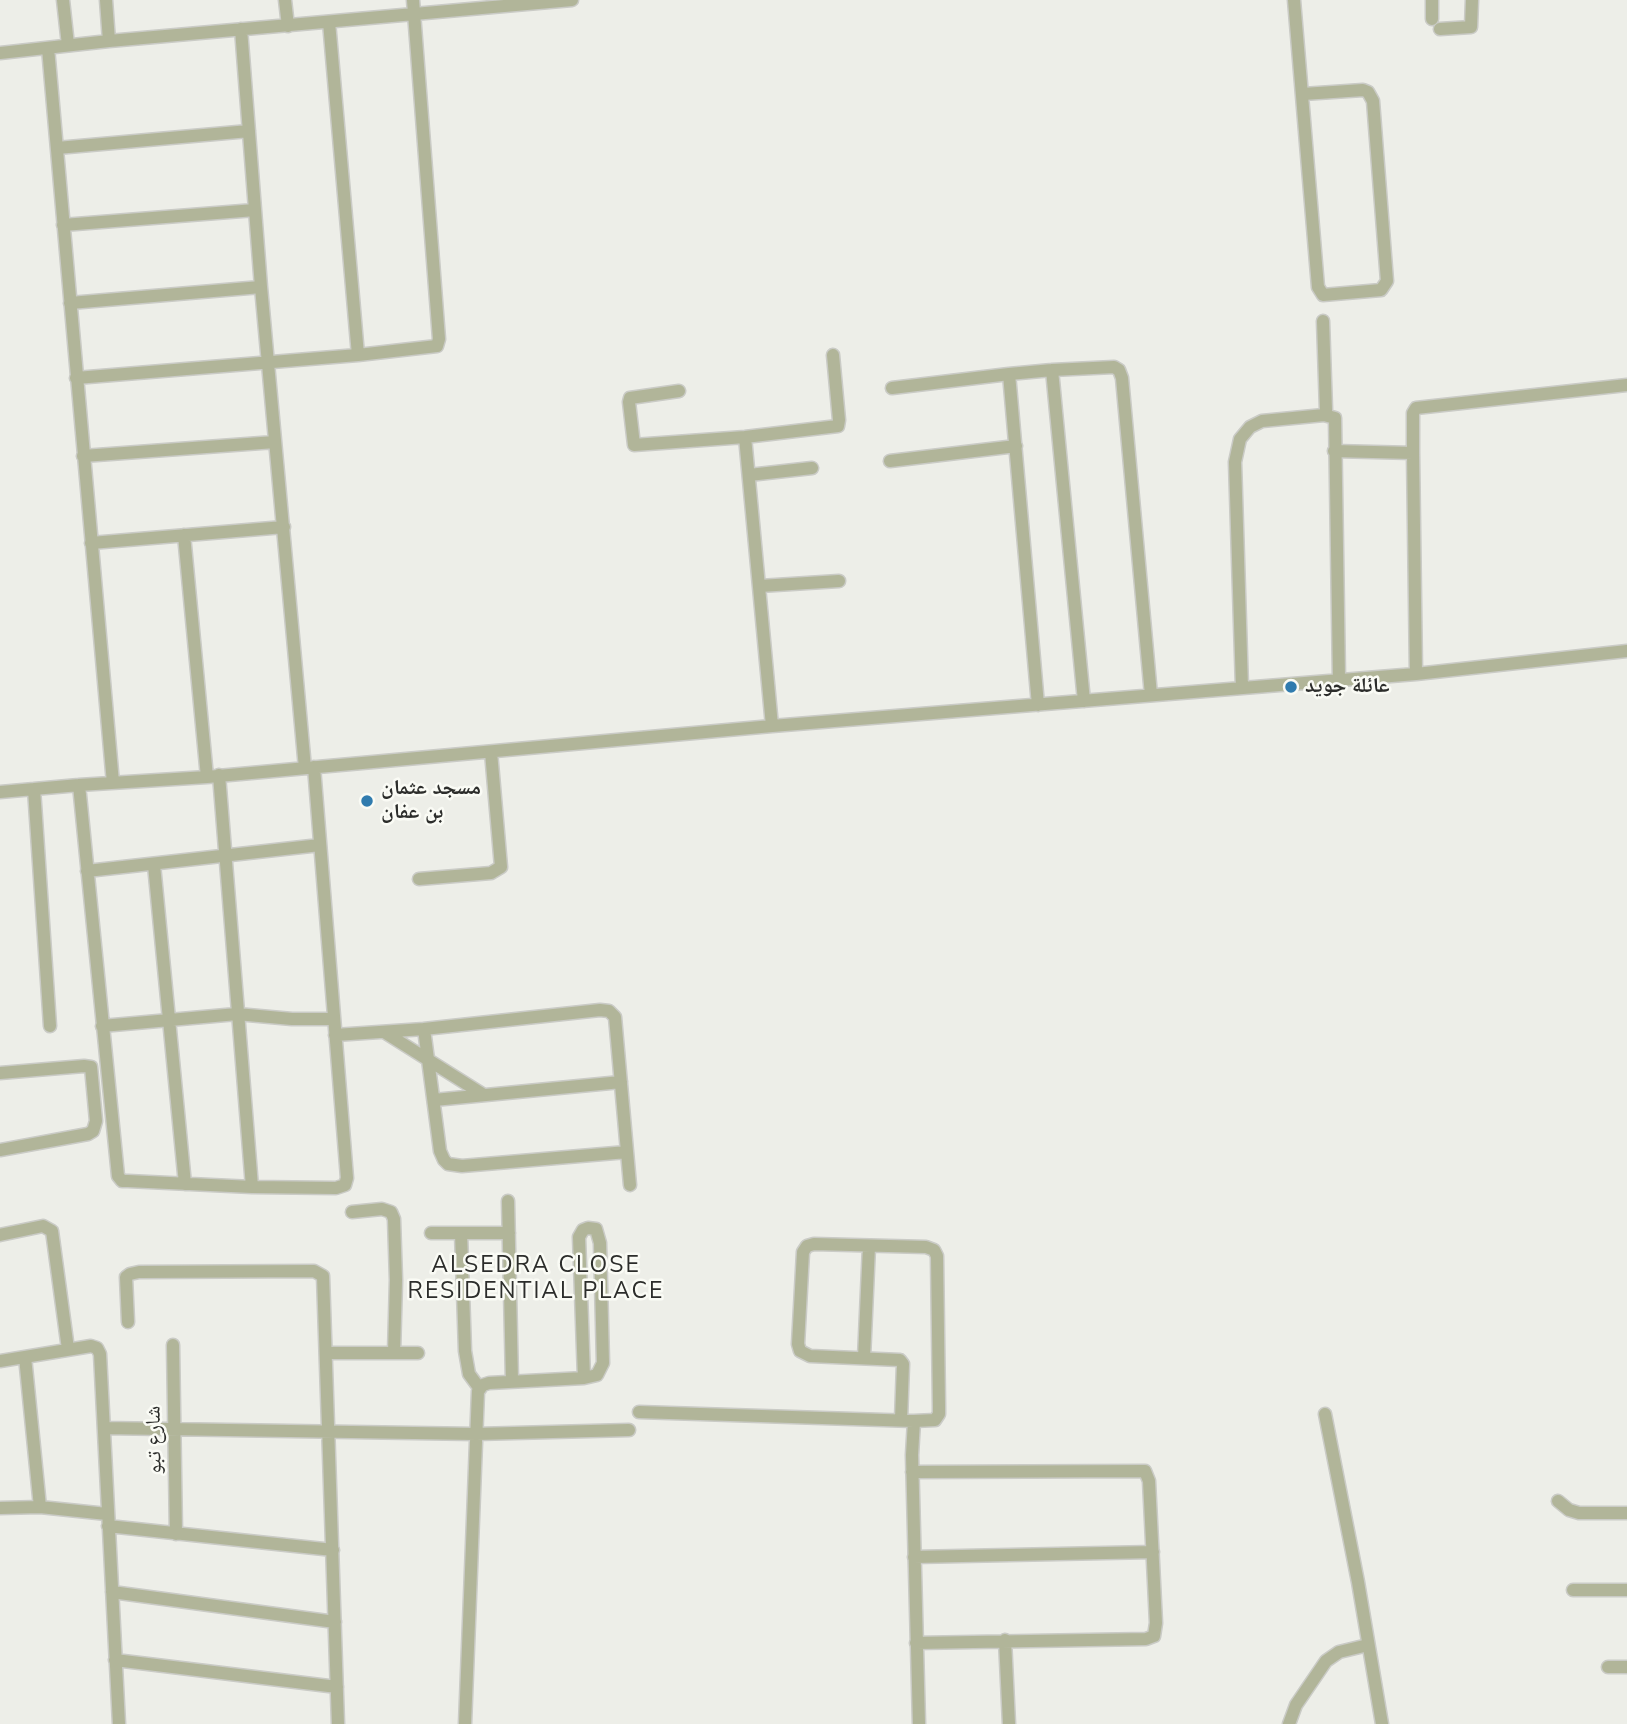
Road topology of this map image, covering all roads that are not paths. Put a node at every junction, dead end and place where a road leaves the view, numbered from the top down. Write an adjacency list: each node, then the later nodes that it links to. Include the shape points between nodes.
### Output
1 (63, 0): 14 (street)
2 (106, 0): 13 (street)
3 (285, 0): 11 (street)
4 (413, 0): 9 (street)
5 (572, 0): 9 (street)
6 (1294, 0): 17 (street)
7 (1432, 0): 8 (street, via 1436,24 1471,27)
8 (1472, 0)
9 (414, 14): 10 (street); 25 (street, via 439,343 433,348)
10 (328, 22): 11 (street); 25 (street)
11 (288, 26): 12 (street)
12 (241, 29): 13 (street); 18 (street)
13 (109, 41): 14 (street)
14 (68, 45): 15 (street)
15 (48, 48): 16 (street); 19 (street)
16 (0, 53)
17 (1303, 94): 17 (street, via 1320,292 1381,290 1387,281 1373,101 1363,90)
18 (249, 131): 19 (street); 20 (street)
19 (57, 148): 21 (street)
20 (255, 210): 21 (street); 22 (street)
21 (63, 225): 23 (street)
22 (261, 287): 23 (street); 27 (street)
23 (70, 303): 30 (street)
24 (1323, 321): 34 (street)
25 (358, 355): 27 (street)
26 (833, 355): 35 (street, via 838,426)
27 (267, 361): 30 (street); 36 (street)
28 (1052, 370): 29 (street); 53 (street, via 1114,367 1122,378); 54 (street)
29 (1009, 374): 32 (street); 37 (street)
30 (76, 378): 40 (street)
31 (1627, 384): 39 (street, via 1420,406 1413,412)
32 (891, 388)
33 (679, 391): 35 (street, via 630,398 634,445)
34 (1324, 415): 38 (street, via 1335,418); 52 (street, via 1262,421 1240,439 1235,462)
35 (746, 437): 43 (street)
36 (275, 442): 40 (street); 44 (street)
37 (1016, 446): 41 (street); 55 (street)
38 (1334, 451): 39 (street); 51 (street)
39 (1413, 453): 50 (street)
40 (83, 456): 46 (street)
41 (890, 461)
42 (812, 468): 43 (street)
43 (749, 475): 48 (street)
44 (284, 527): 45 (street); 58 (street)
45 (184, 535): 46 (street); 59 (street)
46 (91, 542): 60 (street)
47 (839, 581): 48 (street)
48 (760, 586): 56 (street)
49 (1627, 651): 50 (street)
50 (1416, 674): 51 (street)
51 (1339, 680): 52 (street)
52 (1242, 688): 53 (street)
53 (1151, 695): 54 (street)
54 (1084, 701): 55 (street)
55 (1038, 705): 56 (street)
56 (772, 726): 57 (street)
57 (491, 752): 58 (street); 68 (street, via 502,867 491,873)
58 (310, 767): 59 (street); 64 (street)
59 (213, 776): 60 (street); 65 (street)
60 (113, 783): 61 (street)
61 (79, 785): 62 (street); 67 (street)
62 (34, 789): 63 (street); 72 (street)
63 (0, 792)
64 (320, 845): 65 (street); 70 (street)
65 (224, 857): 66 (street); 69 (street)
66 (154, 865): 67 (street); 71 (street)
67 (87, 871): 73 (street)
68 (419, 879)
69 (237, 1014): 70 (street); 71 (street); 86 (street)
70 (334, 1019): 76 (street)
71 (168, 1020): 73 (street); 84 (street)
72 (50, 1026)
73 (102, 1026): 84 (street, via 117,1176 122,1181)
74 (425, 1029): 75 (street); 77 (street); 79 (street, via 609,1011 615,1017)
75 (384, 1032): 76 (street); 77 (street)
76 (335, 1035): 86 (street, via 345,1185)
77 (429, 1061): 80 (street); 81 (street)
78 (0, 1073): 82 (street, via 90,1067 96,1121 88,1134)
79 (621, 1082): 80 (street); 83 (street)
80 (484, 1095): 81 (street)
81 (434, 1100): 83 (street, via 441,1156 454,1166)
82 (0, 1150)
83 (627, 1152): 85 (street)
84 (185, 1184): 86 (street)
85 (630, 1185)
86 (252, 1187)
87 (508, 1201): 91 (street)
88 (352, 1212): 98 (street, via 382,1209 394,1219)
89 (431, 1233): 90 (street)
90 (461, 1233): 91 (street); 105 (street, via 465,1351 469,1374)
91 (509, 1233): 104 (street)
92 (0, 1235): 96 (street, via 43,1226 52,1231)
93 (869, 1246): 101 (street); 101 (street, via 807,1246 798,1344 802,1353 810,1356); 108 (street, via 926,1247 936,1253 939,1414 933,1420)
94 (128, 1322): 97 (street, via 126,1277 130,1274 314,1271 324,1281)
95 (173, 1345): 110 (street, شارع تبو)
96 (68, 1349): 100 (street); 109 (street, via 91,1346 100,1354)
97 (326, 1353): 98 (street); 112 (street)
98 (394, 1353): 99 (street)
99 (418, 1353)
100 (25, 1357): 102 (street); 117 (street)
101 (863, 1358): 108 (street, via 902,1363)
102 (0, 1361)
103 (584, 1378): 103 (street, via 597,1375 603,1363 600,1243 596,1229 588,1228 579,1237); 104 (street)
104 (512, 1381): 105 (street, via 489,1383)
105 (480, 1389): 113 (street)
106 (639, 1412): 108 (street)
107 (1325, 1414): 130 (street)
108 (907, 1420): 114 (street)
109 (104, 1428): 110 (street); 119 (street)
110 (174, 1430): 112 (street); 120 (street, شارع تبو)
111 (629, 1430): 113 (street)
112 (327, 1432): 113 (street); 121 (street)
113 (476, 1434): 137 (street)
114 (912, 1472): 122 (street, via 1145,1471); 123 (street)
115 (1558, 1501): 118 (street, via 1578,1513)
116 (0, 1507): 117 (street)
117 (40, 1507): 119 (street)
118 (1627, 1513)
119 (107, 1520): 120 (street); 126 (street)
120 (176, 1534): 121 (street)
121 (332, 1550): 127 (street)
122 (1153, 1552): 123 (street); 128 (street, via 1156,1629 1152,1637)
123 (914, 1557): 129 (street)
124 (1573, 1590): 125 (street)
125 (1627, 1590)
126 (111, 1592): 127 (street); 131 (street)
127 (335, 1622): 134 (street)
128 (1005, 1640): 129 (street); 139 (street)
129 (916, 1643): 138 (street)
130 (1368, 1645): 140 (street, via 1347,1649 1326,1661 1296,1705); 141 (street)
131 (116, 1660): 134 (street); 135 (street)
132 (1608, 1667): 133 (street)
133 (1627, 1667)
134 (337, 1687): 136 (street)
135 (120, 1724)
136 (338, 1724)
137 (465, 1724)
138 (919, 1724)
139 (1009, 1724)
140 (1289, 1724)
141 (1382, 1724)

